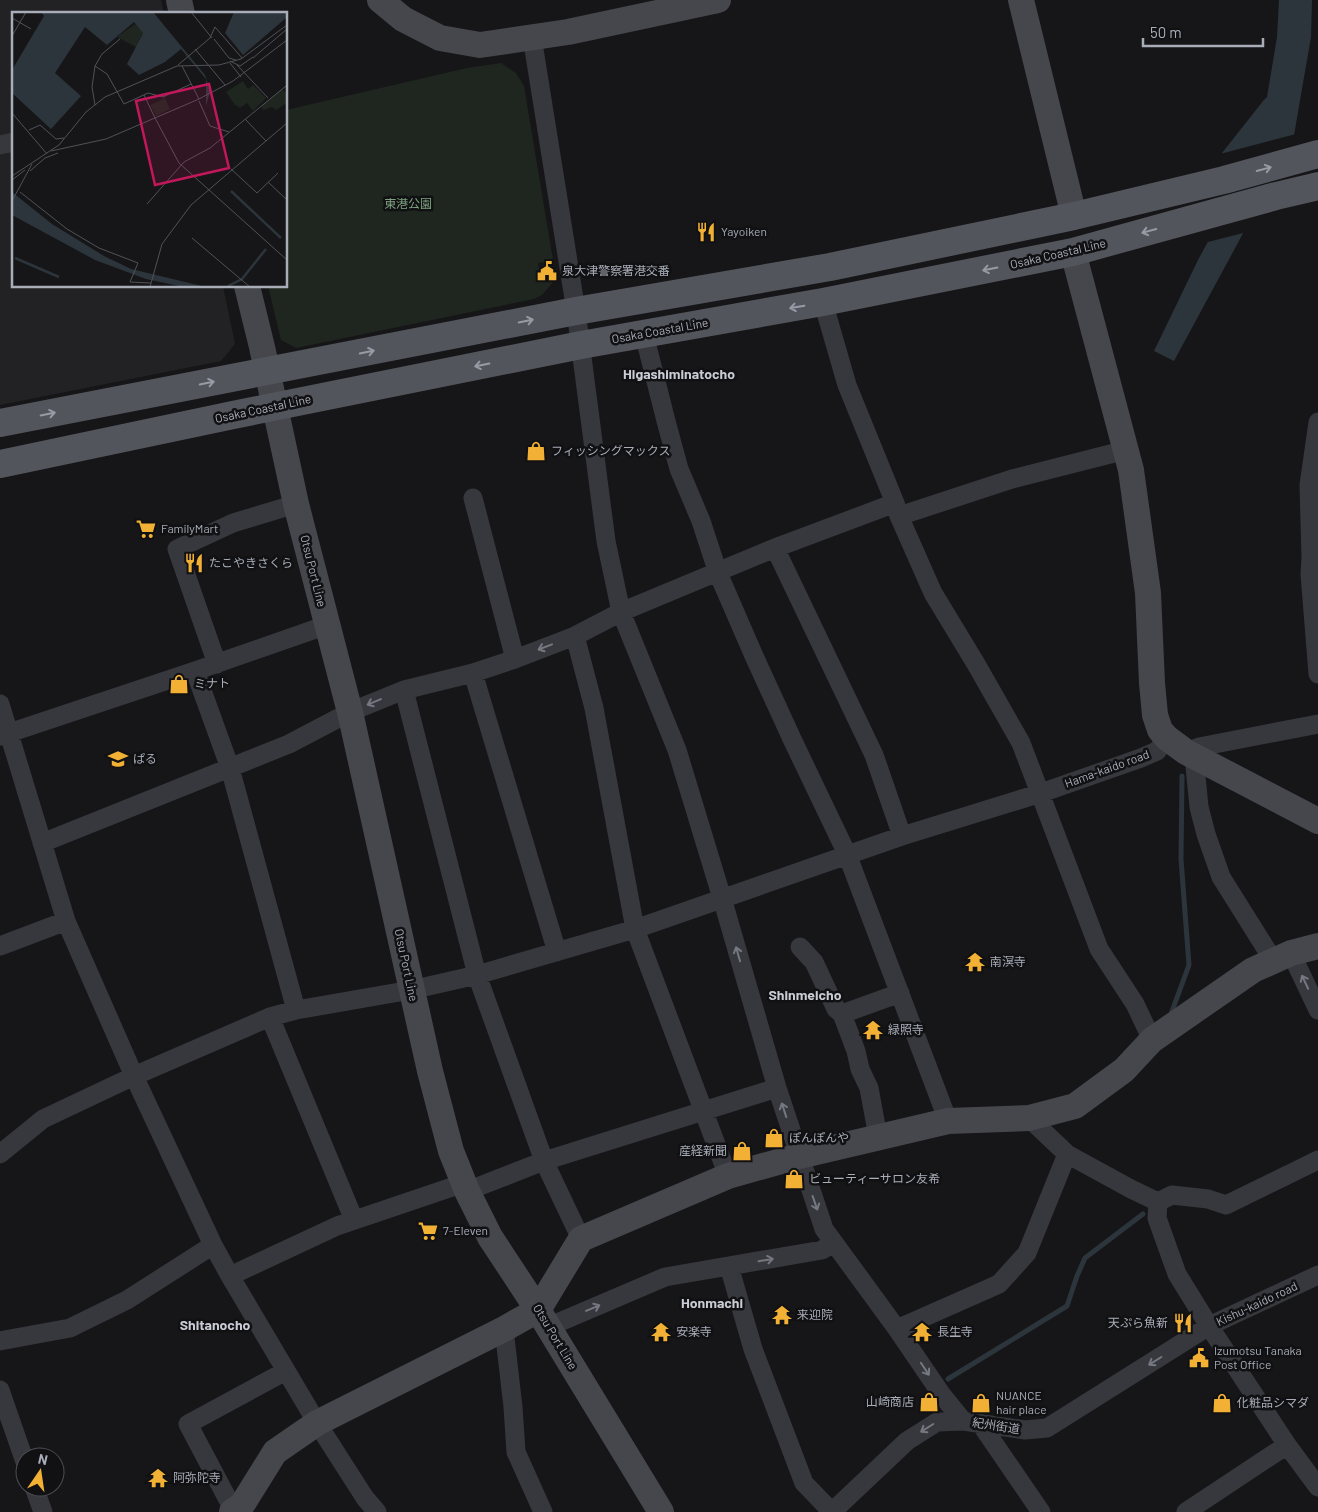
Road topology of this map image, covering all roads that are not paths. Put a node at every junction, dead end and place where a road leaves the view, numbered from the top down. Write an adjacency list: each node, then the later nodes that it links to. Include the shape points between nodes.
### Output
1 (380, 0): 4 (street, via 403,19 440,38 480,45)
2 (718, 0): 4 (street)
3 (1021, 0): 7 (street)
4 (532, 38): 11 (street)
5 (1312, 156): 7 (main road, one-way to 5)
6 (1318, 186): 8 (main road, Osaka Coastal Line, one-way to 8)
7 (1074, 216): 11 (main road, via 830,267)
8 (1073, 252): 10 (main road, Osaka Coastal Line, one-way to 10); 18 (street)
9 (247, 288): 14 (street, Otsu Port Line)
10 (823, 302): 12 (main road, Osaka Coastal Line, one-way to 12); 22 (street, via 847,386)
11 (576, 311): 13 (street); 14 (main road, one-way to 11)
12 (644, 334): 13 (main road, Osaka Coastal Line); 24 (street, via 680,469)
13 (581, 345): 15 (main road, Osaka Coastal Line, one-way to 15); 26 (street, via 606,541)
14 (267, 372): 15 (street, Otsu Port Line); 17 (main road, one-way to 14)
15 (274, 406): 19 (main road, Osaka Coastal Line); 21 (street, Otsu Port Line)
16 (1318, 422): 25 (street, via 1309,485)
17 (0, 423)
18 (1126, 450): 22 (street); 39 (street, via 1148,593 1155,715 1160,730)
19 (0, 464)
20 (473, 498): 29 (street)
21 (296, 504): 27 (street, Otsu Port Line); 30 (street, via 233,523 177,549)
22 (897, 509): 23 (street); 41 (street, via 933,593 1021,743)
23 (775, 548): 24 (street); 43 (street, via 874,755)
24 (718, 573): 26 (street); 45 (street)
25 (1314, 574): 33 (street)
26 (621, 612): 28 (street); 46 (street, via 678,750)
27 (327, 625): 30 (street); 36 (street, Otsu Port Line)
28 (575, 636): 29 (street, one-way to 29); 48 (street, via 594,708)
29 (515, 659): 32 (street)
30 (217, 664): 31 (street)
31 (195, 671): 38 (street); 40 (street)
32 (473, 673): 34 (street); 52 (street)
33 (1318, 674)
34 (404, 690): 36 (street, one-way to 36); 54 (street)
35 (0, 704): 38 (street)
36 (350, 712): 40 (street, via 289,744); 55 (street, Otsu Port Line)
37 (1318, 724): 39 (street, Hama-kaido road)
38 (4, 735): 44 (street)
39 (1182, 749): 41 (street, Hama-kaido road, via 1157,750); 42 (street); 53 (street, via 1221,877)
40 (230, 768): 44 (street); 57 (street)
41 (1041, 793): 43 (street, Hama-kaido road); 61 (street, via 1099,949 1135,1004)
42 (1318, 821)
43 (902, 836): 45 (street, Hama-kaido road)
44 (42, 843): 47 (street)
45 (847, 854): 46 (street, Hama-kaido road); 56 (street)
46 (722, 898): 48 (street, Hama-kaido road); 63 (street, one-way to 46)
47 (66, 921): 49 (street); 62 (street)
48 (635, 929): 52 (street, Hama-kaido road); 64 (street)
49 (0, 946)
50 (800, 946): 59 (street, via 814,962 836,1009)
51 (1318, 946): 53 (street)
52 (557, 952): 54 (street, Hama-kaido road)
53 (1282, 957): 58 (street, one-way to 53); 61 (street, via 1253,970)
54 (477, 975): 55 (street, Hama-kaido road); 72 (street)
55 (411, 990): 57 (street, Hama-kaido road); 74 (street, Otsu Port Line, via 449,1142)
56 (900, 993): 59 (street); 66 (street)
57 (296, 1010): 60 (street, Hama-kaido road)
58 (1318, 1010)
59 (842, 1014): 67 (street, via 869,1088)
60 (270, 1016): 62 (street, Hama-kaido road); 76 (street)
61 (1152, 1040): 65 (street, via 1124,1070 1075,1106)
62 (134, 1076): 68 (street, Hama-kaido road, via 42,1119); 79 (street)
63 (777, 1088): 64 (street); 70 (street, one-way to 63)
64 (702, 1112): 72 (street); 73 (street)
65 (1029, 1118): 66 (street); 69 (street)
66 (948, 1121): 67 (street)
67 (878, 1138): 70 (street)
68 (0, 1154)
69 (1068, 1154): 75 (street); 85 (street, via 1027,1253 999,1284)
70 (799, 1156): 73 (street); 78 (street, one-way to 78, via 824,1229)
71 (1318, 1160): 75 (street, via 1226,1205 1208,1199 1172,1195)
72 (544, 1161): 74 (street); 77 (street)
73 (728, 1176): 77 (street)
74 (465, 1187): 76 (street); 83 (street, Otsu Port Line, via 490,1237)
75 (1158, 1202): 86 (street, via 1157,1218 1177,1274)
76 (354, 1220): 82 (street)
77 (582, 1239): 83 (street)
78 (833, 1243): 80 (street, one-way to 78, via 822,1250); 85 (street)
79 (213, 1244): 82 (street); 87 (street, via 127,1300 70,1328)
80 (729, 1266): 83 (street, one-way to 80, via 665,1277); 101 (street, via 753,1349 804,1483)
81 (1318, 1275): 86 (street, Kishu-kaido road)
82 (230, 1276): 88 (street)
83 (543, 1318): 84 (street); 100 (street, Otsu Port Line)
84 (504, 1329): 91 (street); 99 (street, via 516,1452)
85 (897, 1329): 90 (street, one-way to 90, via 942,1395)
86 (1203, 1331): 90 (street, 紀州街道, one-way to 90, via 1047,1428 1025,1430); 92 (street)
87 (0, 1341)
88 (286, 1371): 91 (street); 96 (street, via 188,1424)
89 (0, 1390): 93 (street)
90 (972, 1422): 101 (street, 紀州街道, one-way to 101, via 937,1422 907,1441); 102 (street)
91 (318, 1423): 96 (street, via 275,1452); 98 (street)
92 (1287, 1445): 94 (street); 103 (street)
93 (20, 1447)
94 (1318, 1487)
95 (38, 1497): 97 (street)
96 (238, 1510)
97 (43, 1512)
98 (377, 1512)
99 (543, 1512)
100 (661, 1512)
101 (832, 1512)
102 (1041, 1512)
103 (1186, 1512)

